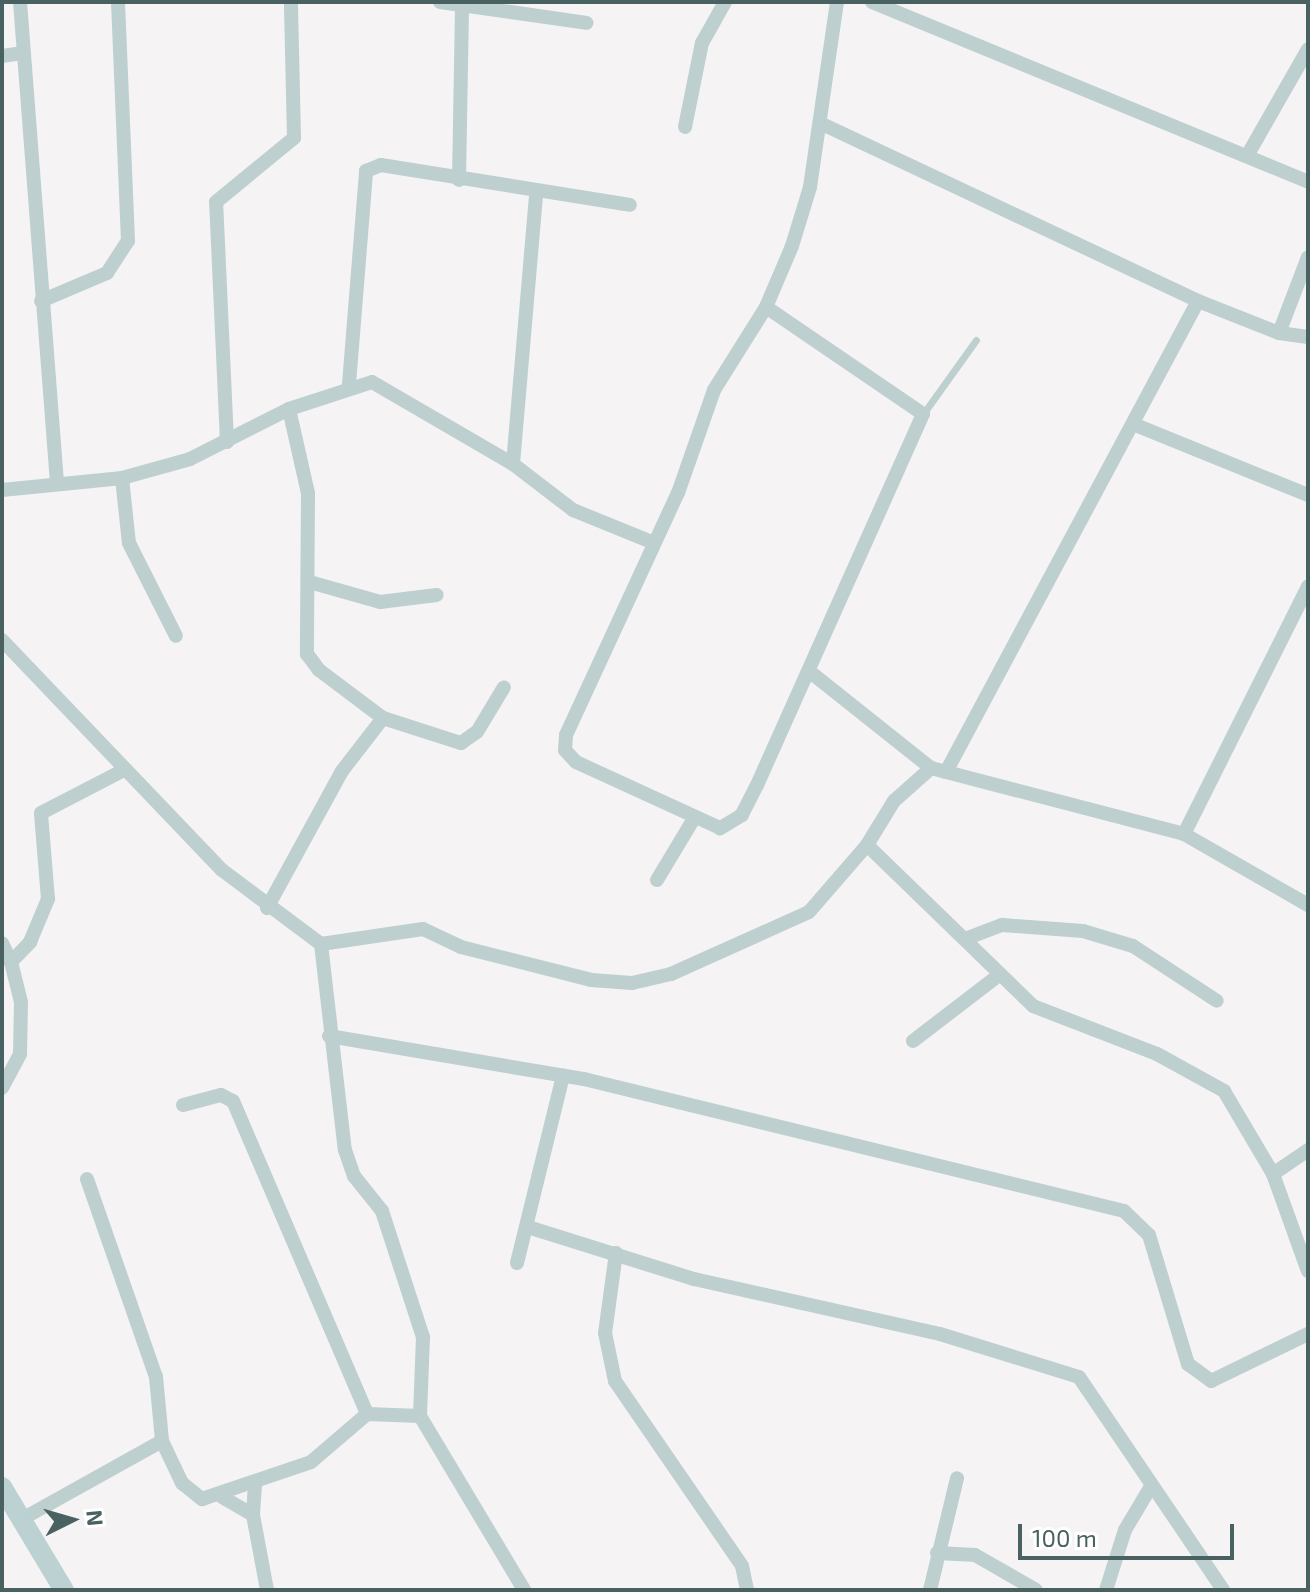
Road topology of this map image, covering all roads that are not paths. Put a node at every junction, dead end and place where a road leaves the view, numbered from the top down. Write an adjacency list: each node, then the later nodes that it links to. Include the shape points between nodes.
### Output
1 (20, 2): 12 (street)
2 (118, 2): 22 (street, via 128,241 107,273)
3 (291, 2): 32 (street, via 294,138 216,202)
4 (440, 2): 9 (street)
5 (725, 2): 15 (street, via 702,43)
6 (837, 2): 14 (street)
7 (872, 2): 16 (street)
8 (542, 7): 9 (street); 10 (street)
9 (462, 8): 17 (street)
10 (587, 23)
11 (1308, 49): 16 (street)
12 (24, 53): 13 (street); 22 (street)
13 (2, 56)
14 (820, 123): 23 (street); 24 (street, via 810,187)
15 (685, 127)
16 (1247, 156): 18 (street)
17 (459, 180): 19 (street); 28 (street, via 381,165 366,171)
18 (1308, 182)
19 (536, 194): 20 (street); 33 (street)
20 (630, 205)
21 (1308, 257): 25 (street)
22 (41, 301): 35 (street)
23 (1198, 301): 25 (street); 31 (street)
24 (766, 307): 30 (street); 38 (street, via 714,390)
25 (1279, 333): 26 (street)
26 (1308, 337)
27 (976, 340): 30 (lane)
28 (349, 384): 29 (street); 33 (street, via 372,382)
29 (289, 409): 32 (street); 39 (street, via 308,493)
30 (923, 414): 44 (street)
31 (1133, 424): 37 (street); 47 (street)
32 (227, 442): 34 (street)
33 (513, 464): 38 (street, via 573,510)
34 (122, 478): 35 (street); 42 (street, via 129,543)
35 (57, 483): 36 (street)
36 (2, 490)
37 (1308, 495)
38 (652, 542): 49 (street, via 565,750)
39 (313, 583): 41 (street, via 380,602); 46 (street, via 307,654)
40 (1308, 586): 50 (street)
41 (437, 595)
42 (176, 636)
43 (2, 640): 48 (street)
44 (809, 671): 47 (street); 49 (street, via 742,815 720,828)
45 (504, 687): 46 (street, via 477,732 461,743)
46 (383, 718): 54 (street, via 342,771)
47 (938, 770): 50 (street); 51 (street, via 894,801)
48 (122, 771): 54 (street); 58 (street, via 41,813 48,899 30,942)
49 (693, 820): 52 (street)
50 (1184, 834): 53 (street)
51 (867, 845): 55 (street); 57 (street, via 809,912 671,974 632,983 461,947 423,929)
52 (657, 880)
53 (1308, 905)
54 (267, 908): 57 (street)
55 (965, 939): 59 (street); 60 (street, via 1002,925 1083,931 1133,946)
56 (2, 943): 58 (street)
57 (321, 944): 61 (street)
58 (11, 962): 64 (street, via 21,1002 20,1054)
59 (999, 975): 62 (street); 67 (street, via 1033,1006 1143,1048 1224,1091)
60 (1217, 1001)
61 (329, 1036): 63 (street); 75 (street, via 345,1150 354,1176 382,1211 423,1337)
62 (913, 1041)
63 (563, 1076): 69 (street); 73 (street, via 1124,1211 1149,1235 1188,1364 1211,1381)
64 (2, 1088)
65 (183, 1105): 74 (street, via 221,1095 233,1101)
66 (1308, 1150): 67 (street)
67 (1273, 1174): 72 (street)
68 (87, 1179): 76 (street, via 156,1377)
69 (531, 1228): 70 (street); 71 (street)
70 (616, 1253): 79 (street, via 1079,1377); 88 (street, via 605,1333 615,1381 742,1566)
71 (517, 1263)
72 (1308, 1271)
73 (1308, 1334)
74 (367, 1414): 75 (street); 78 (street, via 311,1462)
75 (420, 1416): 87 (street)
76 (162, 1441): 81 (street, via 182,1483 202,1499); 83 (street)
77 (957, 1478): 84 (street)
78 (255, 1485): 81 (street); 82 (street)
79 (1150, 1488): 91 (street, via 1125,1530); 92 (street)
80 (5, 1497): 83 (street)
81 (222, 1497): 82 (street)
82 (253, 1515): 86 (street)
83 (22, 1519): 85 (street)
84 (937, 1553): 89 (street); 90 (street, via 975,1555)
85 (64, 1590)
86 (267, 1590)
87 (524, 1590)
88 (747, 1590)
89 (930, 1590)
90 (1036, 1590)
91 (1106, 1590)
92 (1223, 1590)

